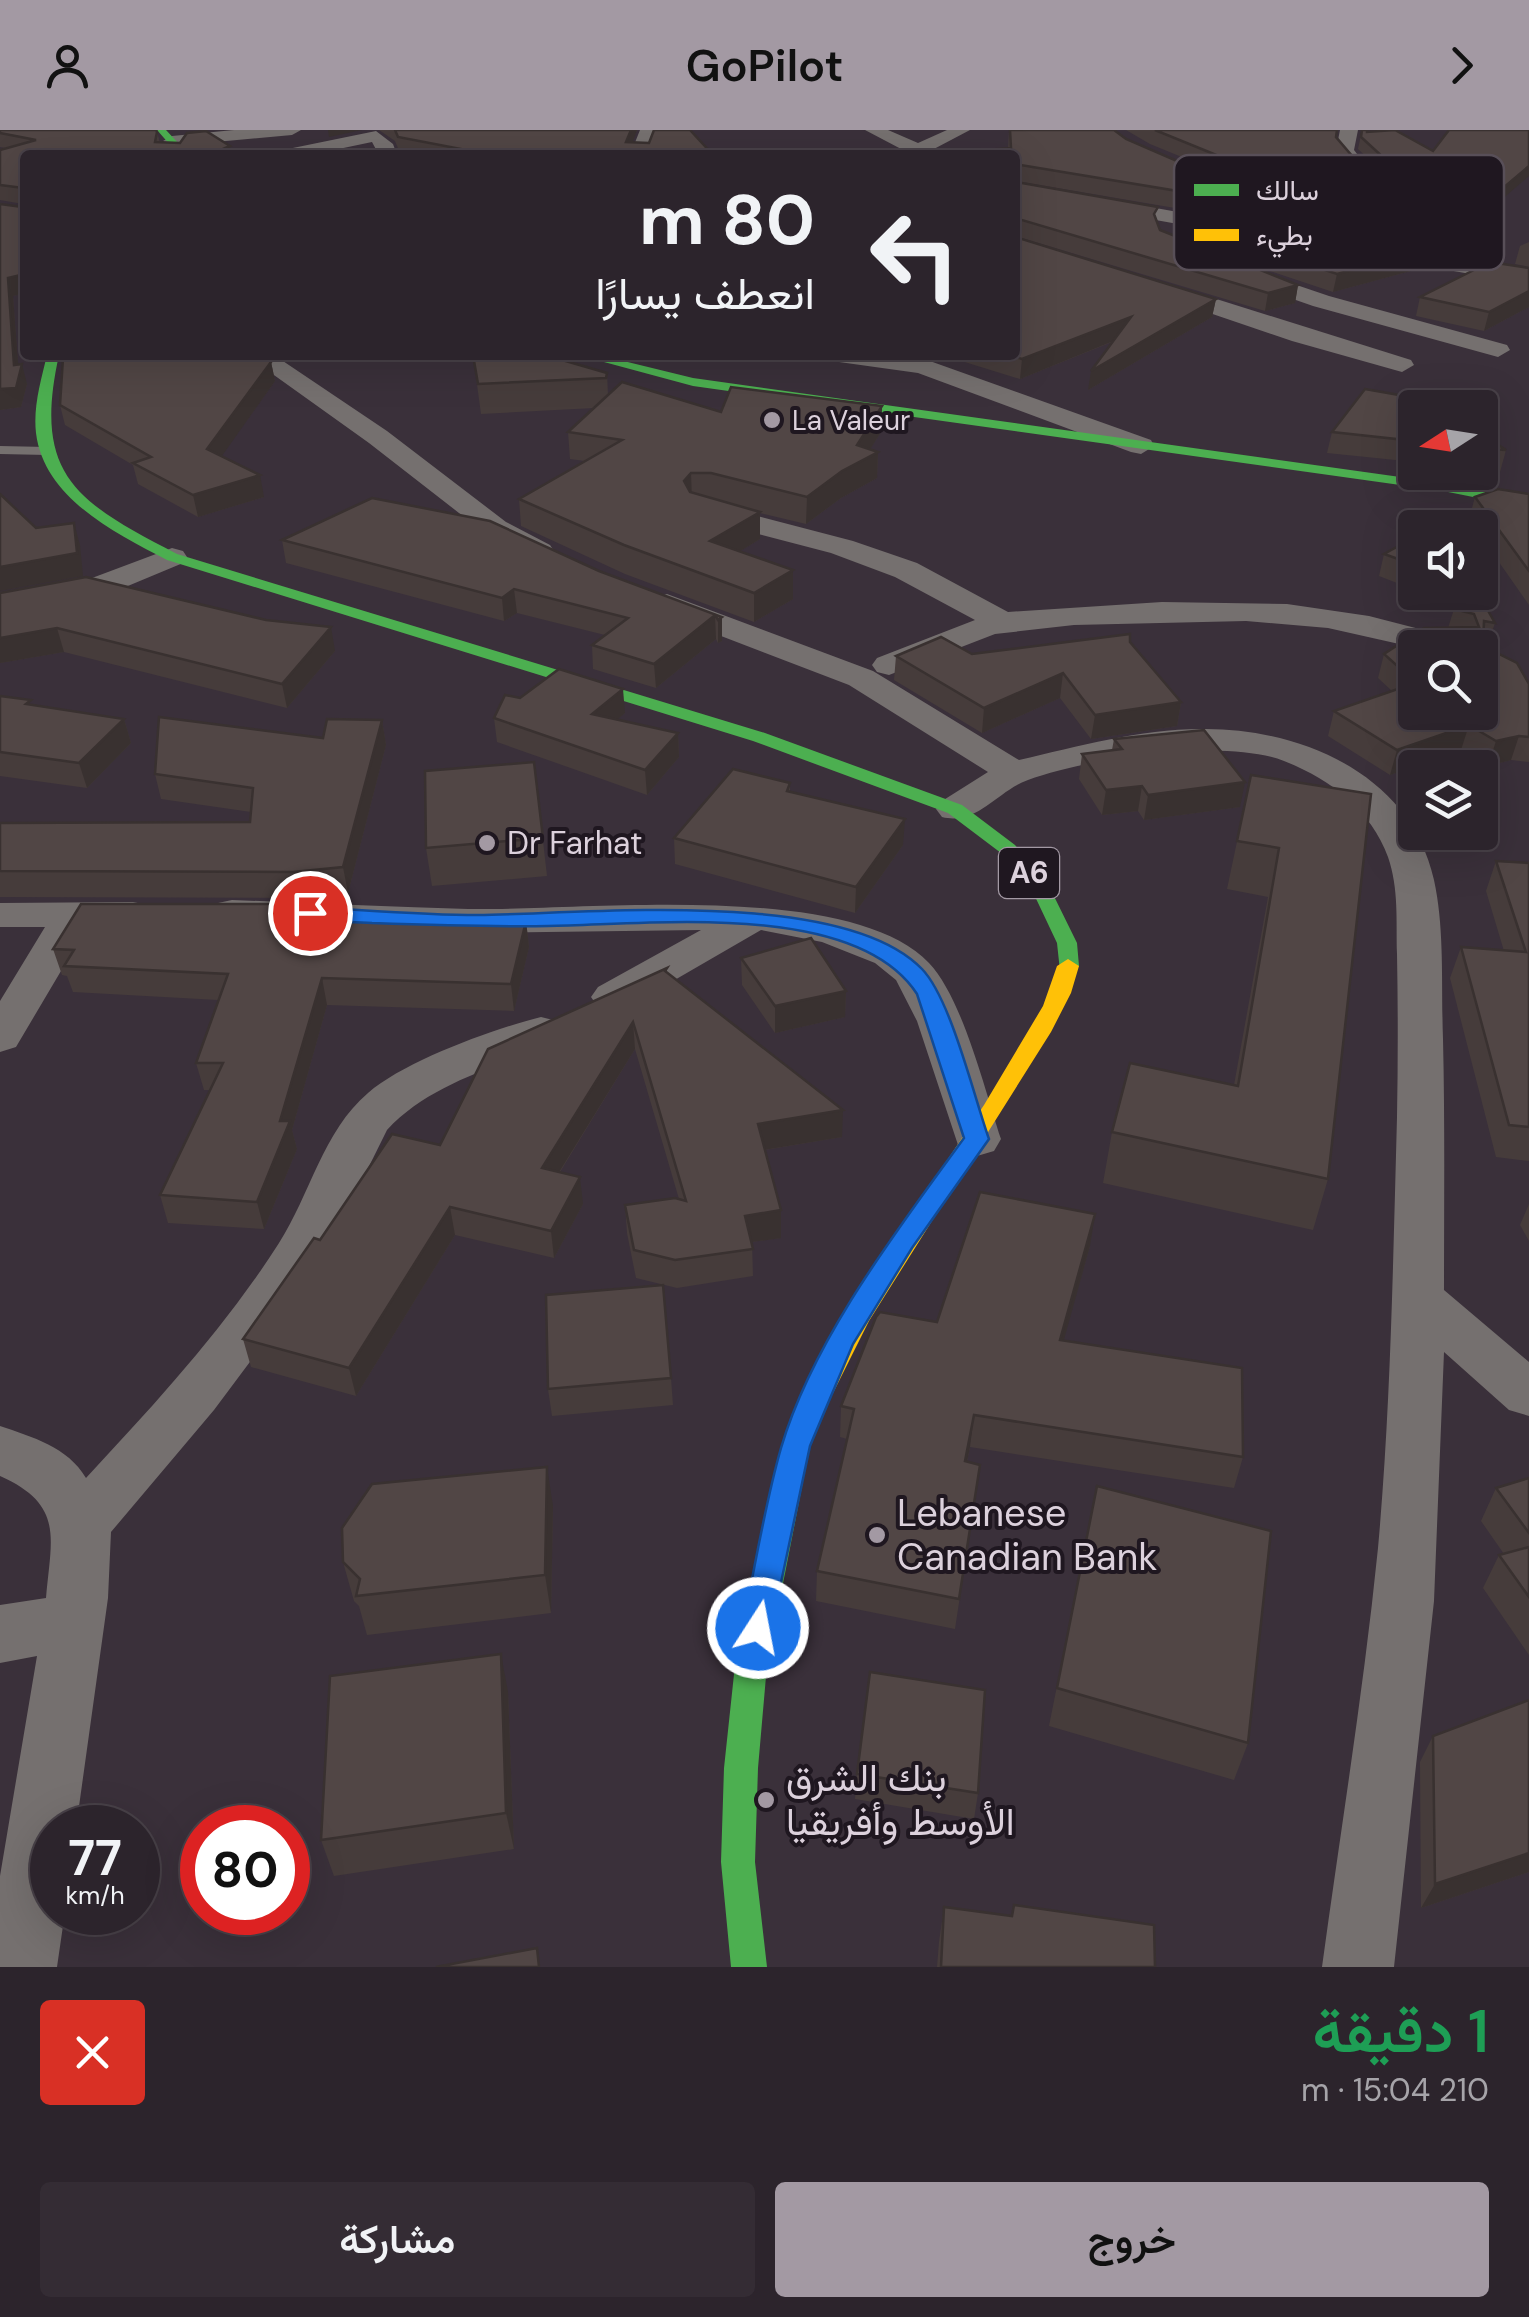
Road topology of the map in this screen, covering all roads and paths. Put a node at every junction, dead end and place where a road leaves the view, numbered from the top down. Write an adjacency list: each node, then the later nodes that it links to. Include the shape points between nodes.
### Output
1 (292, 130): 5 (street)
2 (874, 130): 8 (street)
3 (961, 130): 9 (street)
4 (1348, 130): 10 (street)
5 (168, 142)
6 (307, 150): 7 (street, via 376,136)
7 (388, 150)
8 (912, 150)
9 (924, 150)
10 (1349, 155)
11 (1020, 190): 12 (street)
12 (1174, 218)
13 (1174, 220): 14 (street)
14 (1166, 240)
15 (1236, 270): 19 (street)
16 (1487, 270): 17 (street)
17 (1529, 276)
18 (1137, 281): 24 (street)
19 (1498, 350)
20 (52, 360): 27 (highway, via 43,424)
21 (265, 360): 31 (street, via 496,528)
22 (601, 360): 25 (highway, via 712,385)
23 (902, 361): 25 (street)
24 (1402, 365)
25 (1141, 446): 28 (highway)
26 (0, 450): 27 (lane)
27 (48, 452): 30 (highway, A6, via 88,504)
28 (1529, 504)
29 (702, 510): 35 (street, via 906,570)
30 (172, 557): 32 (street); 40 (highway, A6, via 759,737)
31 (562, 561)
32 (100, 586): 34 (street); 37 (street)
33 (630, 590): 38 (street)
34 (0, 605)
35 (1004, 622): 36 (street, via 1290,611); 38 (street, via 937,642)
36 (1398, 631)
37 (0, 633)
38 (860, 678): 39 (street)
39 (1013, 772): 40 (street); 46 (street, via 1186,741 1258,742 1293,748 1328,765 1392,823 1411,867 1416,912 1422,1038)
40 (955, 809): 45 (highway, A6, via 1008,849 1040,886 1067,943 1068,970 1058,1000)
41 (0, 915): 42 (street)
42 (72, 915): 43 (street); 44 (street)
43 (754, 917): 45 (street, via 864,941 914,973 939,1021); 49 (street, via 614,997 386,1102 365,1126 308,1240 268,1300)
44 (0, 1037)
45 (976, 1139): 53 (highway, A6, via 841,1340 796,1446 751,1665 743,1750 738,1862)
46 (1418, 1298): 47 (street); 54 (street, via 1403,1599)
47 (1529, 1394)
48 (0, 1450): 49 (street, via 58,1482)
49 (82, 1523): 50 (street)
50 (73, 1622): 51 (street); 52 (street)
51 (0, 1634)
52 (21, 1967)
53 (749, 1967)
54 (1358, 1967)

